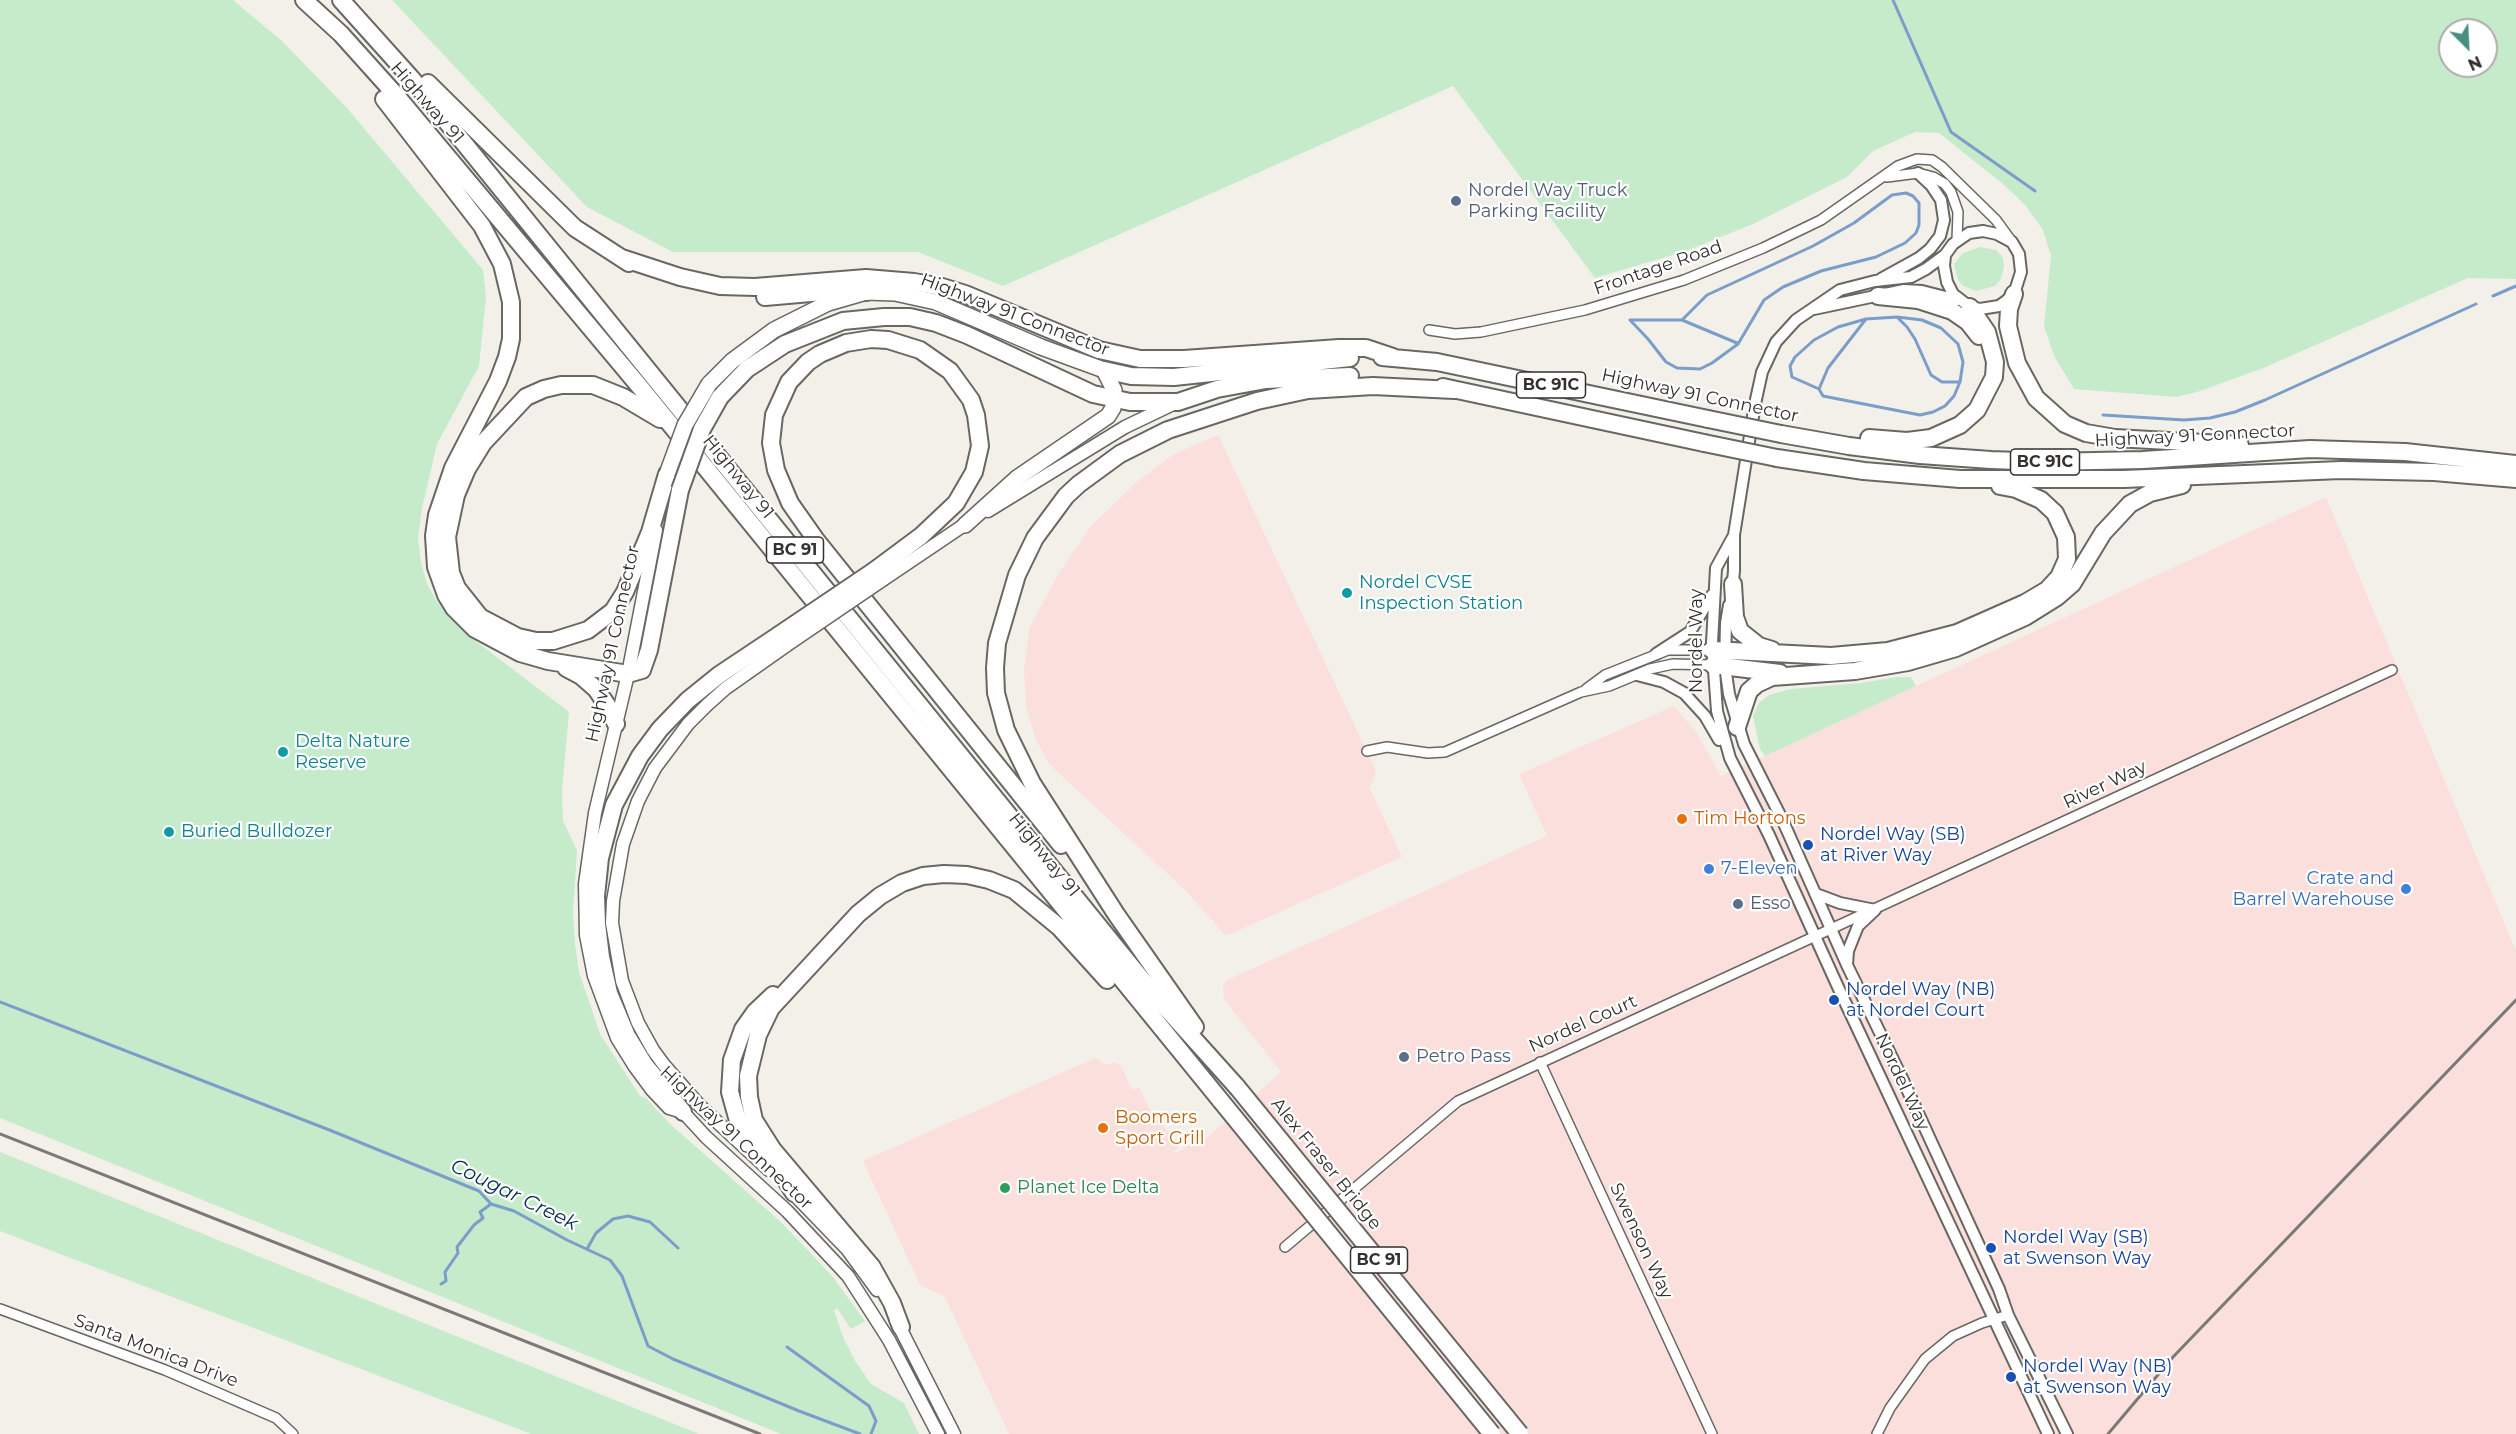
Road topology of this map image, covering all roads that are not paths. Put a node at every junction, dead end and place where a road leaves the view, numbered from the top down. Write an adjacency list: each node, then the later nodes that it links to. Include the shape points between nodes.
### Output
1 (300, 0): 42 (highway, via 427,153 482,226 502,264 512,320 507,357 444,492 437,515 434,552 446,595 464,619 502,645)
2 (304, 0): 23 (highway, Highway 91 / BC 91, via 394,93)
3 (341, 0): 4 (highway, Highway 91 / BC 91)
4 (353, 12): 10 (highway, via 557,213); 61 (highway, Highway 91 / BC 91, via 576,278 1157,998)
5 (1918, 173): 6 (street, Frontage Road); 7 (street, via 1940,180 1951,192 1958,213); 11 (street, via 1941,200 1944,220 1940,236 1930,249)
6 (1879, 180): 8 (street, Frontage Road, via 1908,161 1932,160 1983,207); 15 (street, Frontage Road, via 1798,232 1653,290 1585,310 1481,332)
7 (1958, 240): 8 (street, via 1983,231); 9 (street)
8 (2012, 242): 13 (street, via 2019,254 2021,272)
9 (1945, 255): 11 (street, Nordel Way, via 1911,277); 14 (street, via 1947,282)
10 (622, 258): 12 (highway, via 662,282 715,296 758,298 845,290); 16 (highway, via 720,286 866,278 942,287 1091,347 1140,359 1339,348 1366,348)
11 (1876, 289): 14 (street, Nordel Way, via 1922,291); 20 (highway, via 1930,303 1968,322 1986,353); 34 (street, Nordel Way, via 1809,310 1776,342 1762,372)
12 (866, 292): 17 (highway, Highway 91 Connector, via 895,293 936,302); 19 (highway, Highway 91 Connector, via 828,303 774,330 732,361)
13 (2014, 294): 14 (street, via 1991,309); 25 (highway, via 2008,326 2017,363 2036,398 2070,427 2115,438)
14 (1964, 304): 20 (highway, via 1987,332 1994,353 1994,377)
15 (1429, 330)
16 (1393, 357): 17 (highway, Highway 91 Connector, via 1312,361 1174,377 1131,376); 24 (highway, Highway 91 Connector / BC 91C, bridge, via 1493,372)
17 (1104, 370): 21 (highway)
18 (1454, 390): 22 (highway, BC 91C, via 1396,377 1300,376 1239,384); 30 (highway, BC 91C, bridge, via 1777,458); 54 (highway, via 1373,386 1308,390 1187,423 1134,446 1093,472 1066,496 1035,538 1017,575 997,643 996,693 1006,730 1027,773)
19 (714, 391): 21 (highway, via 803,335 860,318 910,317 967,335 1076,386); 27 (highway, Highway 91 Connector, bridge, via 684,425); 44 (highway, bridge, via 680,490 646,662 642,670)
20 (1986, 395): 24 (highway, via 1977,410 1960,425 1921,441)
21 (1115, 399): 22 (highway); 33 (highway, via 1108,416 1017,478)
22 (1178, 402): 33 (main road, via 1097,444)
23 (676, 430): 27 (highway, via 623,397 593,385 561,385 526,397 483,443 456,495 447,537 451,573 457,588 480,617 518,637 553,641 588,630 613,611 625,592 650,532); 60 (highway, Highway 91 / BC 91)
24 (1781, 434): 25 (highway, Highway 91 Connector / BC 91C, via 1920,455 2024,461 2143,460)
25 (2310, 449): 26 (highway, Highway 91 Connector / BC 91C, via 2405,452)
26 (2516, 464)
27 (667, 474): 44 (main road, Highway 91 Connector)
28 (2224, 476): 29 (highway, BC 91C, via 2378,470); 30 (highway, BC 91C); 45 (highway, via 2162,489 2130,504 2103,533 2065,591 1981,639 1935,655 1870,669)
29 (2490, 478): 31 (highway); 32 (highway)
30 (1960, 479): 40 (highway, via 2016,489 2048,505 2061,522 2068,547 2065,566 2056,582 2016,608 1943,638 1872,653)
31 (2516, 479)
32 (2516, 484)
33 (964, 525): 35 (main road)
34 (1734, 535): 36 (street, Nordel Way); 37 (street, Nordel Way, via 1716,568)
35 (879, 575): 38 (highway, bridge); 54 (highway, via 956,503 974,472 980,446 971,400 951,371 913,347 871,339 846,343 820,354 798,372 783,393 774,415 771,443 782,487 816,540)
36 (1732, 584): 40 (highway, via 1735,617 1743,636); 41 (street, Nordel Way)
37 (1713, 592): 39 (street, via 1690,632); 41 (street, Nordel Way)
38 (783, 640): 62 (highway, via 719,675 660,729 640,756 614,805 600,858 597,924 609,993 644,1064); 63 (main road, Highway 91 Connector, via 688,724 655,768 623,844 612,923 630,1004 663,1065 700,1106)
39 (1656, 654): 41 (street, via 1678,649); 47 (street, via 1605,675)
40 (1787, 655): 41 (highway)
41 (1719, 658): 45 (highway); 46 (street, via 1662,666); 49 (street, Nordel Way); 51 (street, Nordel Way, via 1717,711)
42 (548, 661): 44 (highway); 48 (highway, via 590,682 602,695)
43 (2392, 670): 53 (street, River Way)
44 (628, 674): 48 (main road, Highway 91 Connector)
45 (1790, 674): 49 (highway, via 1763,680 1749,691)
46 (1637, 675): 47 (street); 51 (street, via 1664,682 1684,693 1705,716)
47 (1581, 692): 50 (street, via 1445,752 1388,747)
48 (616, 724): 62 (main road, Highway 91 Connector, via 595,813 585,884 586,935 594,976 617,1038 652,1090 669,1108)
49 (1737, 728): 52 (street, Nordel Way)
50 (1367, 752)
51 (1730, 758): 56 (street, Nordel Way)
52 (1816, 894): 53 (street); 55 (street, Nordel Way)
53 (1875, 910): 55 (street, River Way); 57 (street, via 1858,926)
54 (1116, 914): 61 (highway)
55 (1831, 930): 56 (street, Nordel Court); 57 (street, Nordel Way)
56 (1815, 937): 59 (street, Nordel Court); 67 (street, Nordel Way)
57 (1847, 965): 66 (street, Nordel Way)
58 (798, 979): 60 (highway, via 858,914 902,883 944,874 989,880 1014,890 1059,927); 63 (highway, via 782,986 755,1012 735,1047 730,1075 733,1110 740,1128); 68 (highway, via 771,1008 758,1035 748,1076 754,1120 772,1150 872,1267)
59 (1540, 1062): 64 (street, Nordel Court, via 1458,1101); 74 (street, Swenson Way)
60 (1203, 1081): 72 (highway, Highway 91 / BC 91, bridge)
61 (1237, 1087): 73 (highway, Alex Fraser Bridge / BC 91, bridge)
62 (683, 1112): 70 (main road, Highway 91 Connector, via 787,1211 848,1276 889,1340)
63 (794, 1193): 68 (main road, Highway 91 Connector, via 847,1249)
64 (1285, 1247)
65 (0, 1309): 69 (street, Santa Monica Drive, via 165,1370 276,1418)
66 (2008, 1315): 67 (street); 77 (street, Nordel Way)
67 (1994, 1319): 75 (street, via 1953,1336 1925,1359 1890,1408); 76 (street, Nordel Way)
68 (901, 1328): 71 (main road, Highway 91 Connector)
69 (293, 1434)
70 (938, 1434)
71 (954, 1434)
72 (1492, 1434)
73 (1520, 1434)
74 (1712, 1434)
75 (1877, 1434)
76 (2048, 1434)
77 (2067, 1434)

